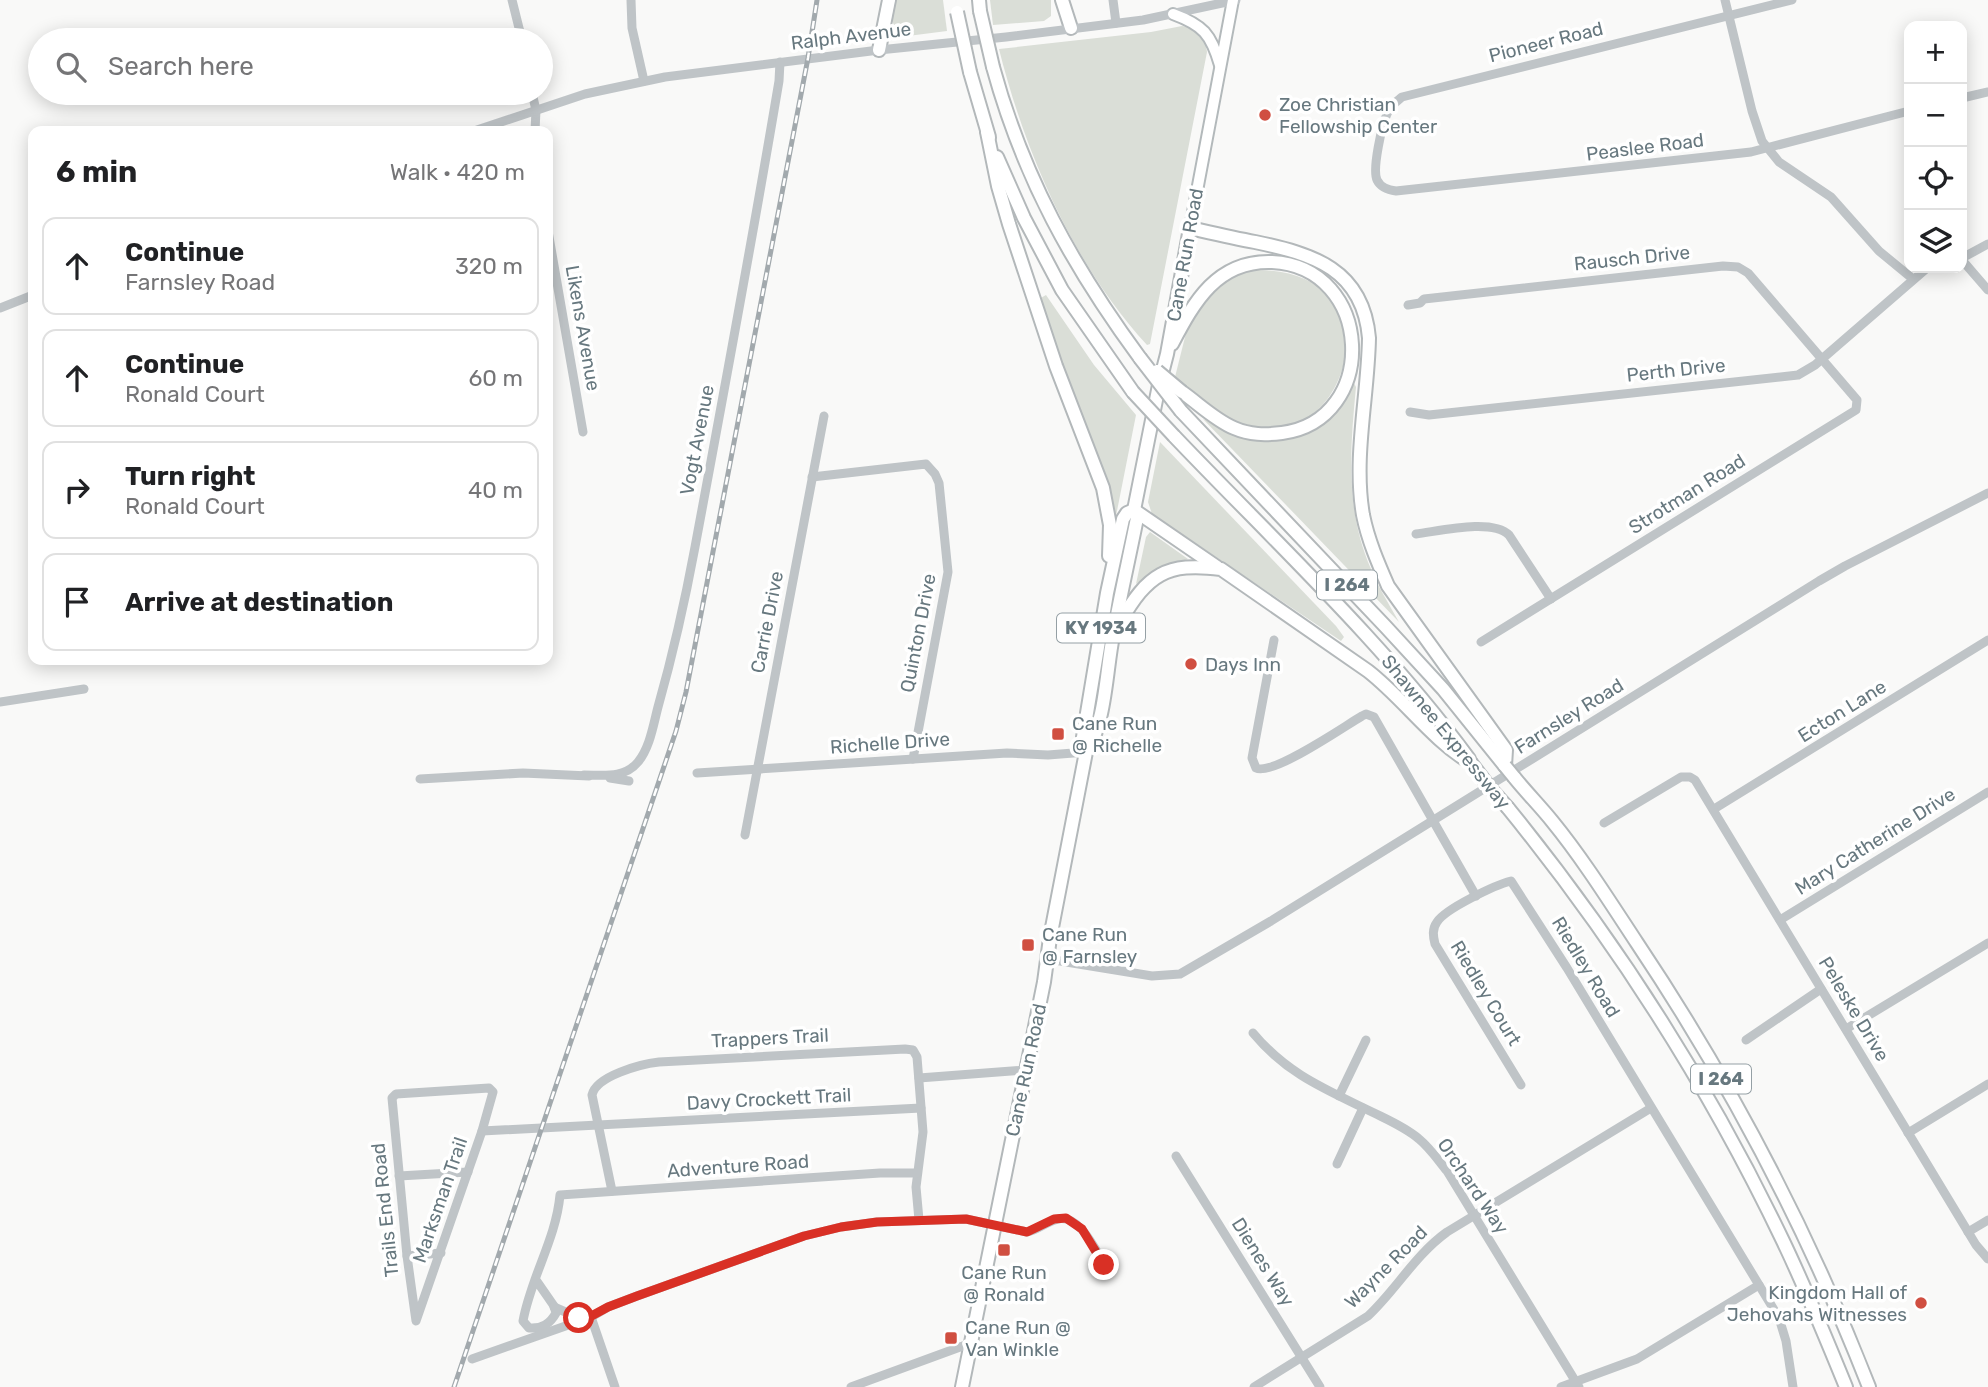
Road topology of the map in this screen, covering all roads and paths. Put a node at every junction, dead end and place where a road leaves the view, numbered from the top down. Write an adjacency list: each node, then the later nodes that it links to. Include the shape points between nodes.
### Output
1 (512, 0): 15 (street)
2 (631, 0): 19 (street)
3 (889, 0): 16 (highway)
4 (1062, 0): 14 (highway)
5 (1113, 0): 13 (street)
6 (1234, 0): 11 (street, Ralph Avenue); 18 (main road, Cane Run Road / KY 1934)
7 (1725, 0): 12 (street)
8 (1792, 0): 12 (street, Pioneer Road)
9 (979, 5): 44 (highway, Shawnee Expressway / I 264, bridge, via 1013,133 1036,188 1101,305)
10 (956, 6): 29 (highway, Shawnee Expressway / I 264, bridge)
11 (1172, 14): 13 (street, Ralph Avenue); 18 (main road, via 1204,29)
12 (1729, 15): 30 (street, via 1756,126); 31 (street, Pioneer Road, via 1402,97 1386,116 1376,170)
13 (1116, 23): 14 (street, Ralph Avenue)
14 (1071, 27): 16 (street, Ralph Avenue)
15 (519, 28)
16 (879, 50): 17 (street, Ralph Avenue)
17 (780, 62): 19 (street, Ralph Avenue); 68 (street, Vogt Avenue, via 688,583 648,744 630,770)
18 (1221, 68): 32 (main road, Cane Run Road / KY 1934)
19 (644, 81): 22 (street, Ralph Avenue)
20 (1988, 92): 21 (street)
21 (1967, 98)
22 (553, 104)
23 (535, 105): 25 (street)
24 (551, 105): 25 (street, Ralph Avenue)
25 (536, 110): 27 (street, Ralph Avenue); 28 (street)
26 (1904, 112): 30 (street, Peaslee Road)
27 (489, 126)
28 (535, 126)
29 (987, 132): 54 (highway, via 1009,224 1108,505); 64 (highway, Shawnee Expressway / I 264, bridge, via 1046,263 1133,392 1378,649 1430,706)
30 (1768, 148): 31 (street, Peaslee Road, via 1396,191); 38 (street, via 1779,162 1831,197 1879,251)
31 (1381, 185)
32 (1190, 228): 43 (highway, Cane Run Road / KY 1934); 65 (highway, via 1310,256 1337,272 1358,298 1369,338 1360,484 1375,557 1388,586 1506,750)
33 (1988, 244): 34 (street)
34 (1967, 256)
35 (553, 260): 48 (street, Likens Avenue)
36 (1967, 265): 39 (street)
37 (1921, 273): 38 (street, Perth Drive)
38 (1913, 279): 45 (street, Perth Drive)
39 (1988, 290)
40 (28, 297): 42 (street)
41 (1408, 305): 45 (street, Rausch Drive, via 1424,299 1731,266 1748,273)
42 (0, 308)
43 (1167, 354): 44 (highway, bridge, via 1190,310 1208,288 1229,272 1254,263 1285,264 1312,275 1337,297 1352,331 1353,355 1344,387 1326,411 1308,425 1287,432 1245,432 1219,420); 51 (highway, Cane Run Road / KY 1934)
44 (1140, 358): 65 (highway, Shawnee Expressway / I 264, bridge, via 1181,411 1443,689)
45 (1822, 358): 46 (street, Perth Drive, via 1804,372 1776,377 1429,415); 55 (street, Strotman Road, via 1855,396 1856,410)
46 (1410, 412)
47 (824, 415): 49 (street, Carrie Drive)
48 (583, 432)
49 (812, 477): 63 (street, Quinton Drive, via 926,464 937,478 948,572); 66 (street, Carrie Drive)
50 (1988, 493): 73 (street, Farnsley Road, via 1836,571)
51 (1134, 510): 53 (highway); 54 (highway, Cane Run Road / KY 1934, via 1123,519); 56 (highway, Cane Run Road / KY 1934, via 1137,519)
52 (1416, 534): 55 (street, via 1500,527)
53 (1221, 569): 56 (highway, via 1196,566 1161,574 1134,598); 64 (highway, via 1386,684 1452,752)
54 (1107, 593): 62 (highway, Cane Run Road / KY 1934, via 1083,737)
55 (1551, 599): 59 (street, Strotman Road)
56 (1113, 634): 62 (highway, Cane Run Road / KY 1934, via 1101,708)
57 (1273, 640): 73 (street, via 1252,758 1256,768 1265,770 1296,756 1369,715 1377,721)
58 (1988, 640): 72 (street, Ecton Lane)
59 (1481, 642)
60 (84, 689): 61 (street)
61 (0, 702)
62 (1086, 752): 63 (street, Richelle Drive); 79 (highway, Cane Run Road / KY 1934)
63 (914, 759): 66 (street, Richelle Drive)
64 (1471, 762): 128 (highway, Shawnee Expressway / I 264, bridge, via 1572,888 1709,1099 1782,1240)
65 (1505, 766): 129 (highway, Shawnee Expressway / I 264, bridge, via 1552,821 1611,903 1701,1044 1793,1213)
66 (757, 769): 67 (street, Richelle Drive); 75 (street, Carrie Drive)
67 (697, 772)
68 (584, 775): 69 (street, Vogt Avenue); 70 (street, Vogt Avenue)
69 (420, 779)
70 (629, 781)
71 (1988, 792): 77 (street, Mary Catherine Drive)
72 (1714, 810): 74 (street, Peleske Drive, via 1700,786 1690,777 1681,777); 77 (street, Peleske Drive)
73 (1433, 820): 76 (street); 79 (street, Farnsley Road, via 1180,974 1152,976)
74 (1604, 823)
75 (745, 835)
76 (1476, 896): 88 (street, Riedley Court, via 1440,918 1434,928 1435,944); 93 (street, Riedley Road, via 1508,882 1516,886)
77 (1780, 920): 80 (street, Peleske Drive)
78 (1988, 943): 81 (street)
79 (1048, 959): 85 (highway, Cane Run Road / KY 1934)
80 (1821, 989): 81 (street, Peleske Drive); 84 (street)
81 (1846, 1030): 96 (street, Peleske Drive)
82 (1252, 1033): 90 (street, Orchard Way, via 1292,1071)
83 (1366, 1040): 90 (street)
84 (1745, 1040)
85 (1026, 1070): 86 (street); 106 (highway, Cane Run Road / KY 1934)
86 (919, 1078): 91 (street); 94 (street, Trappers Trail, via 915,1052 905,1049 659,1062 629,1069 595,1087)
87 (1988, 1084): 96 (street)
88 (1521, 1085)
89 (393, 1095): 95 (street, Marksman Trail, via 492,1089); 101 (street, Trails End Road)
90 (1339, 1096): 92 (street, Orchard Way)
91 (920, 1108): 94 (street, Davy Crockett Trail); 100 (street, via 923,1132)
92 (1363, 1108): 98 (street); 103 (street, Orchard Way, via 1400,1126 1429,1149)
93 (1651, 1108): 103 (street, Wayne Road); 113 (street, Riedley Road)
94 (599, 1126): 95 (street, Davy Crockett Trail); 102 (street)
95 (482, 1132): 99 (street, Marksman Trail)
96 (1908, 1133): 107 (street, Peleske Drive)
97 (1176, 1156): 118 (street, Dienes Way)
98 (1336, 1164)
99 (468, 1172): 101 (street); 108 (street, Marksman Trail)
100 (917, 1172): 102 (street, Adventure Road); 104 (street)
101 (399, 1176): 109 (street, Trails End Road)
102 (612, 1191): 112 (street, Adventure Road, via 560,1195 558,1217)
103 (1474, 1216): 118 (street, Wayne Road, via 1434,1242 1367,1316); 120 (street, Orchard Way)
104 (919, 1220): 106 (street, via 966,1219); 115 (street, via 853,1225 804,1236 608,1307)
105 (1988, 1220): 107 (street)
106 (994, 1224): 111 (street, via 1027,1232 1054,1219 1072,1220); 117 (highway, Cane Run Road / KY 1934)
107 (1968, 1232): 110 (street, Peleske Drive)
108 (441, 1253): 109 (street); 116 (street, Marksman Trail)
109 (407, 1256): 116 (street, Trails End Road)
110 (1988, 1259)
111 (1110, 1273)
112 (536, 1280): 114 (street); 114 (street, via 526,1304 525,1325 536,1328 551,1322)
113 (1759, 1285): 120 (street, via 1637,1359); 127 (street, Riedley Road, via 1783,1329)
114 (554, 1307): 115 (street)
115 (587, 1319): 119 (street); 121 (street)
116 (415, 1321)
117 (971, 1343): 122 (street); 123 (highway, Cane Run Road / KY 1934)
118 (1302, 1358): 124 (street, Wayne Road); 125 (street, Dienes Way)
119 (471, 1359)
120 (1577, 1384): 126 (street)
121 (615, 1387)
122 (851, 1387)
123 (962, 1387)
124 (1254, 1387)
125 (1320, 1387)
126 (1562, 1387)
127 (1793, 1387)
128 (1846, 1387)
129 (1869, 1387)

